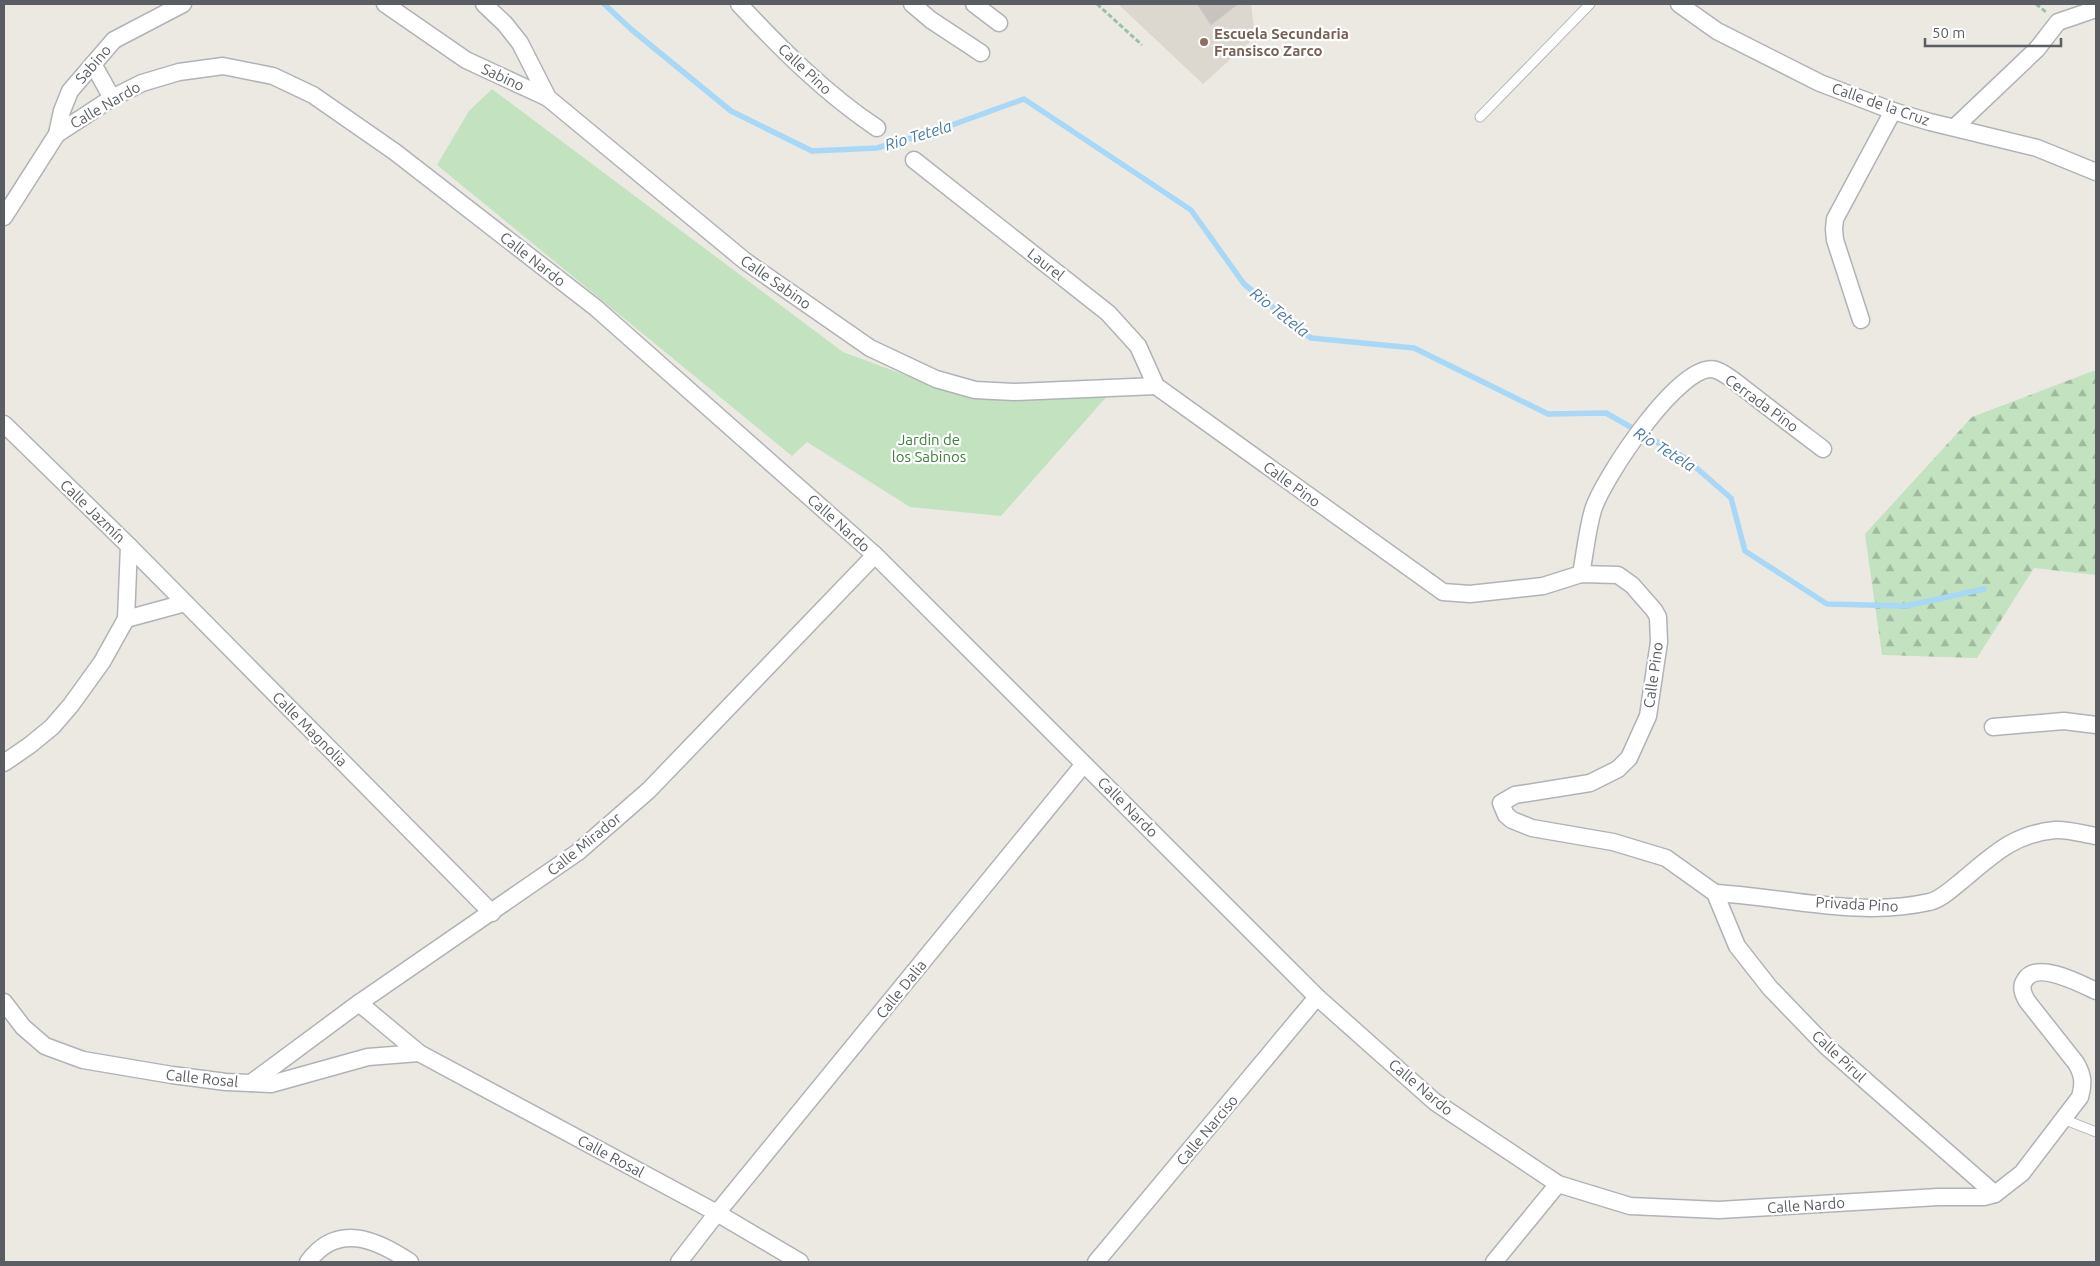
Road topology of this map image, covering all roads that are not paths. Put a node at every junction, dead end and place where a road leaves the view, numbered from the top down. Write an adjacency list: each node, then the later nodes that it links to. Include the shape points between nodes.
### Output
1 (183, 4): 12 (street, Sabino, via 114,40)
2 (385, 4): 14 (street, Sabino, via 466,60)
3 (484, 4): 14 (street, Calle Sabino, via 520,43)
4 (739, 4): 18 (street, Calle Pino, via 845,107)
5 (912, 4): 11 (street, via 930,20)
6 (974, 4): 10 (street)
7 (1590, 4): 16 (lane)
8 (1680, 4): 15 (street, Calle de la Cruz, via 1717,32 1820,83)
9 (2096, 9): 17 (street, via 2058,22 2037,49)
10 (999, 23)
11 (981, 53)
12 (93, 64): 13 (street); 19 (street, Sabino, via 70,91)
13 (112, 98): 19 (street, Calle Nardo); 28 (street, Calle Nardo, via 142,82 178,72 223,66 273,76 313,94 395,152 596,308)
14 (548, 98): 24 (street, Calle Sabino, via 746,261 870,348 928,376 974,390 1014,392)
15 (1893, 111): 17 (street, Calle de la Cruz); 23 (street, via 1835,224 1835,240)
16 (1480, 117)
17 (1954, 127): 21 (street, Calle de la Cruz, via 2037,148)
18 (877, 128)
19 (57, 134): 22 (street)
20 (914, 160): 24 (street, Laurel, via 1108,313 1138,346)
21 (2096, 172)
22 (4, 217)
23 (1861, 320)
24 (1156, 386): 29 (street, Calle Pino, via 1443,592 1470,594 1543,586)
25 (4, 424): 27 (street, Calle Jazmín)
26 (1823, 449): 29 (street, Cerrada Pino, via 1736,382 1715,369 1703,369 1656,410 1614,468 1594,509)
27 (129, 546): 30 (street, Calle Magnolia); 31 (street, Calle Jazmín)
28 (875, 556): 35 (street, Calle Nardo); 38 (street, Calle Mirador, via 649,790 578,852)
29 (1581, 574): 37 (street, Calle Pino, via 1618,575 1632,585 1658,617 1659,642 1648,716 1629,758 1618,769 1590,783 1515,795 1501,803 1502,809 1512,820 1532,828 1613,842 1666,858)
30 (185, 603): 31 (street); 38 (street, Calle Magnolia)
31 (126, 619): 34 (street, Calle Jazmín, via 102,662 71,705 52,727)
32 (2096, 725): 33 (street, via 2064,721)
33 (1993, 727)
34 (4, 763)
35 (1084, 764): 40 (street, Calle Nardo); 49 (street, Calle Dalia)
36 (2096, 836): 37 (street, Privada Pino, via 2056,830 2021,837 1932,902 1899,908 1831,905)
37 (1715, 893): 48 (street, Calle Pirul, via 1737,946 1770,988 1826,1046)
38 (492, 913): 42 (street, Calle Mirador)
39 (2096, 991): 45 (street, via 2046,972 2026,977 2022,984 2027,1001 2082,1073 2080,1097)
40 (1317, 997): 47 (street, Calle Nardo, via 1434,1102); 54 (street, Calle Narciso)
41 (4, 1002): 44 (street, Calle Rosal, via 23,1027 45,1046 83,1060 172,1075)
42 (359, 1003): 43 (street, Calle Rosal); 44 (street, Calle Mirador)
43 (419, 1053): 44 (street, Calle Rosal, via 368,1057 282,1082); 49 (street, Calle Rosal)
44 (251, 1083)
45 (2062, 1119): 46 (lane); 48 (street, via 2022,1173)
46 (2096, 1132)
47 (1558, 1184): 48 (street, Calle Nardo, via 1630,1206 1719,1210); 55 (street)
48 (1995, 1194)
49 (717, 1213): 52 (street, Calle Dalia); 53 (street, Calle Rosal)
50 (308, 1262): 51 (street, via 333,1240 359,1238 393,1251)
51 (410, 1262)
52 (679, 1262)
53 (800, 1262)
54 (1096, 1262)
55 (1494, 1262)

